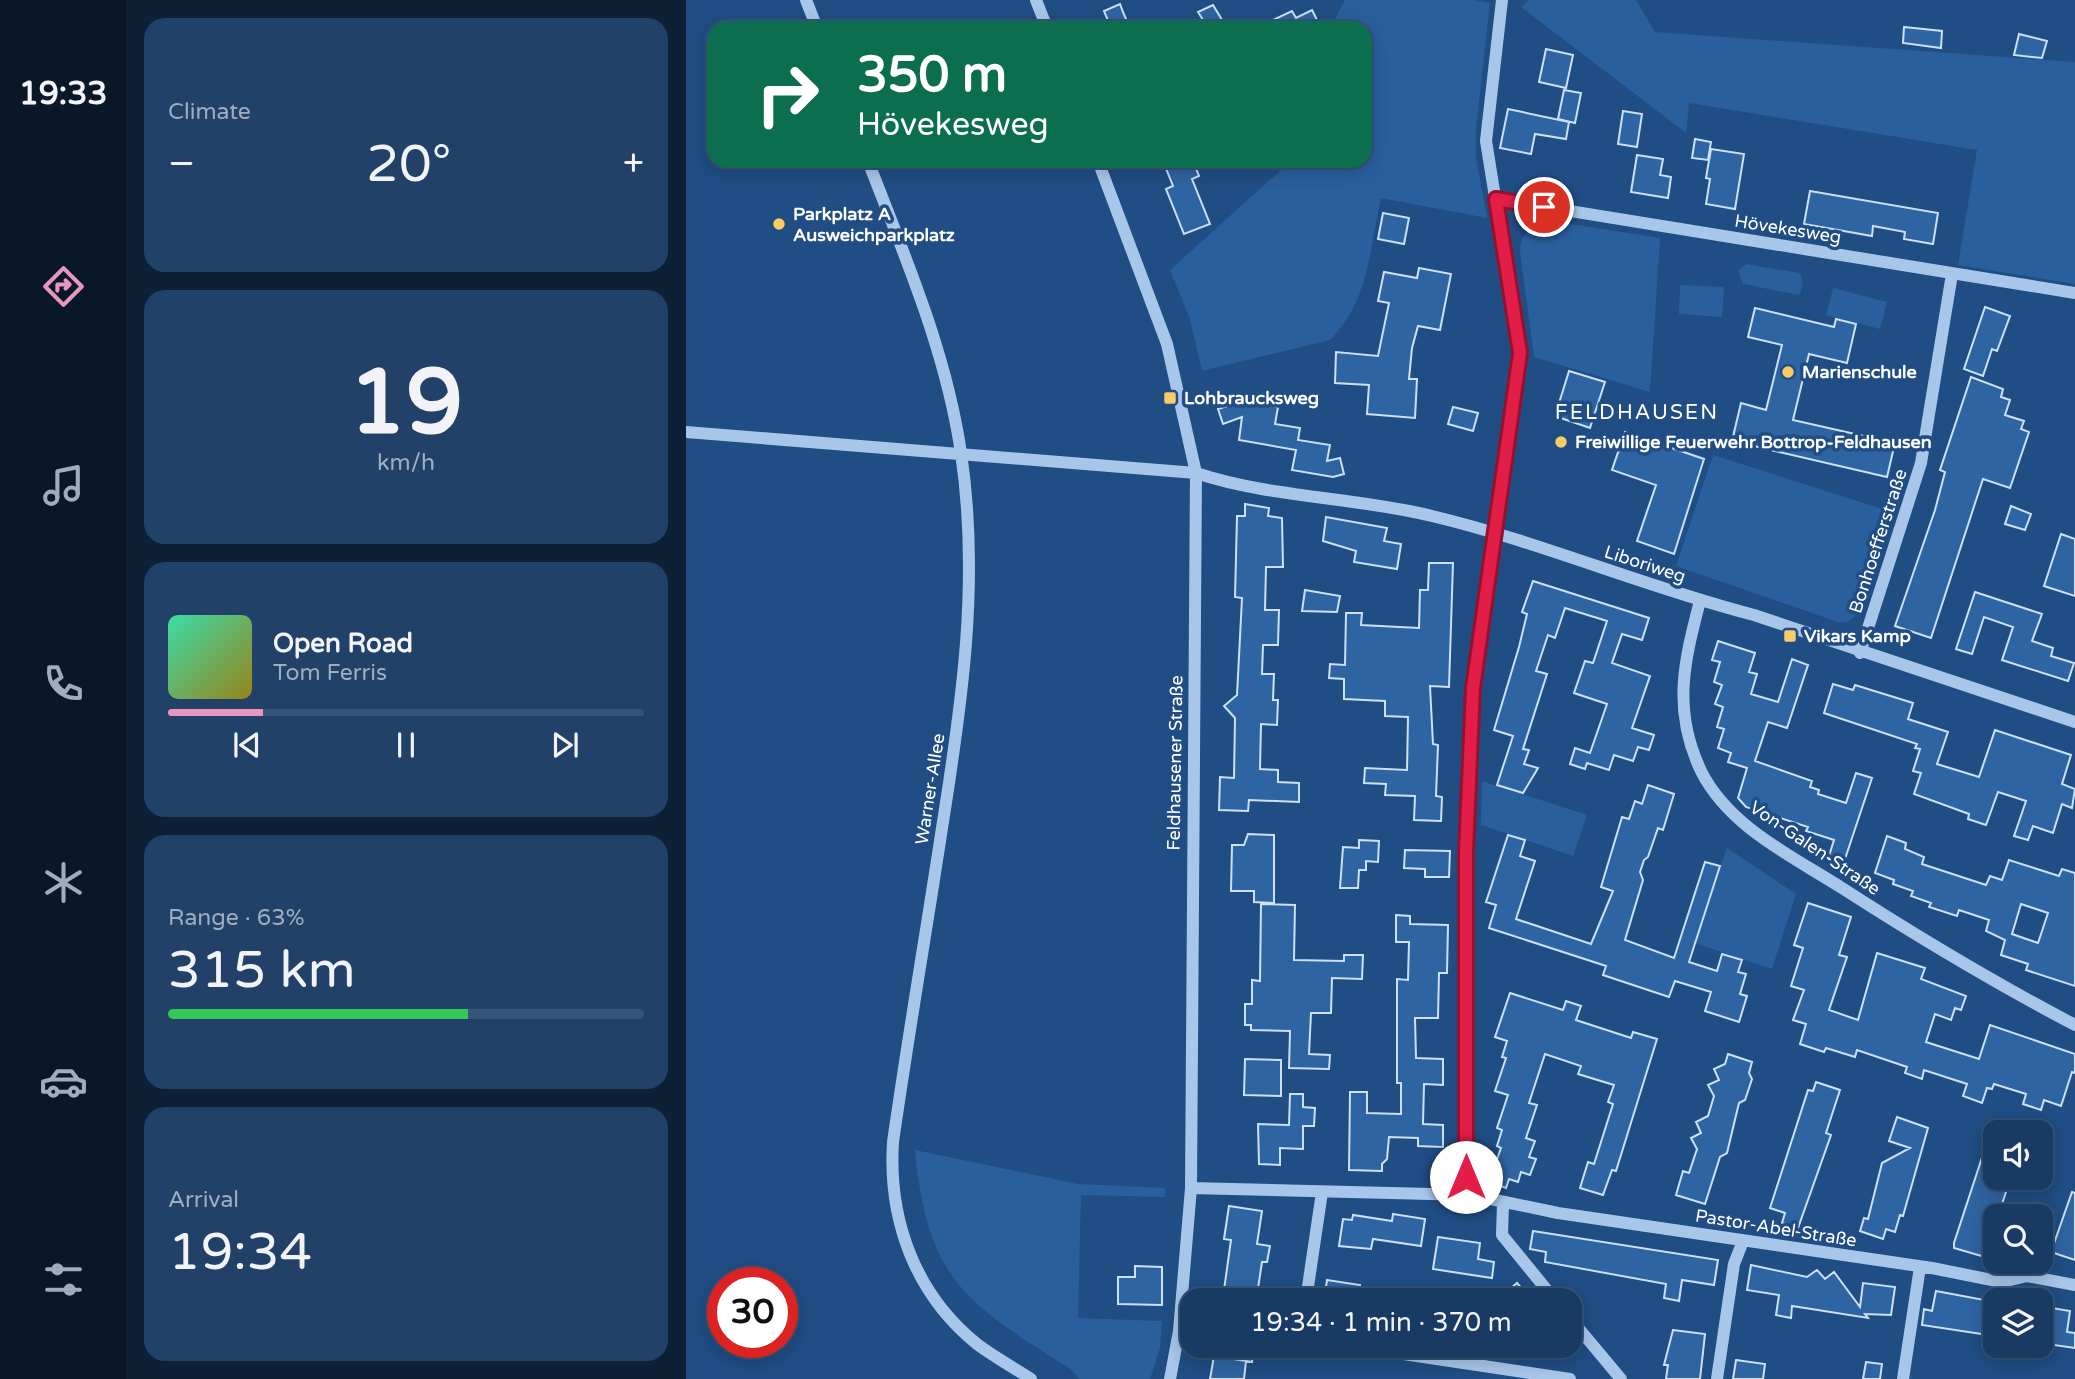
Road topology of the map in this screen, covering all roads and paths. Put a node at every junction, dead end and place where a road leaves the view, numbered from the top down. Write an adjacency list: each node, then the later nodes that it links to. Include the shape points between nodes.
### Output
1 (806, 0): 4 (street)
2 (1036, 0): 5 (street)
3 (1502, 0): 8 (street, via 1486,141)
4 (814, 21)
5 (1044, 21)
6 (871, 168): 12 (street, Warner-Allee, via 936,344)
7 (1101, 168): 13 (street, Feldhausener Straße, via 1167,344)
8 (1496, 199): 9 (street, Hövekesweg); 14 (street, via 1520,353)
9 (1952, 274): 10 (street, Hövekesweg); 16 (street, Bonhoefferstraße, via 1921,463)
10 (2075, 293)
11 (686, 432): 12 (street)
12 (961, 454): 13 (street); 30 (street, Warner-Allee, via 970,595 966,660 893,1142 893,1185 904,1241 927,1288 947,1316 976,1343)
13 (1196, 473): 14 (street, Liboriweg, via 1230,484 1430,515); 19 (street, Feldhausener Straße)
14 (1495, 532): 15 (street, Liboriweg); 21 (street, via 1473,688 1466,852 1466,1177)
15 (1700, 601): 16 (street, Liboriweg); 18 (street, Von-Galen-Straße, via 1681,691 1688,736 1700,769 1724,804 1754,832 1879,912)
16 (1860, 653): 17 (street, Liboriweg)
17 (2075, 722)
18 (2075, 1025)
19 (1191, 1188): 20 (street, Pastor-Abel-Straße); 31 (street, Feldhausener Straße, via 1179,1331)
20 (1322, 1192): 21 (street, Pastor-Abel-Straße); 26 (street)
21 (1471, 1195): 22 (street, Pastor-Abel-Straße)
22 (1503, 1204): 23 (street, Pastor-Abel-Straße); 27 (street, via 1502,1235)
23 (1743, 1241): 24 (street, Pastor-Abel-Straße); 34 (street, via 1734,1264)
24 (1920, 1267): 25 (street, Pastor-Abel-Straße, via 2002,1282 2027,1276); 35 (street)
25 (2075, 1285)
26 (1308, 1288)
27 (1545, 1288)
28 (1582, 1332): 33 (street)
29 (1430, 1358): 32 (street)
30 (1031, 1379)
31 (1170, 1379)
32 (1570, 1379)
33 (1621, 1379)
34 (1717, 1379)
35 (1903, 1379)

